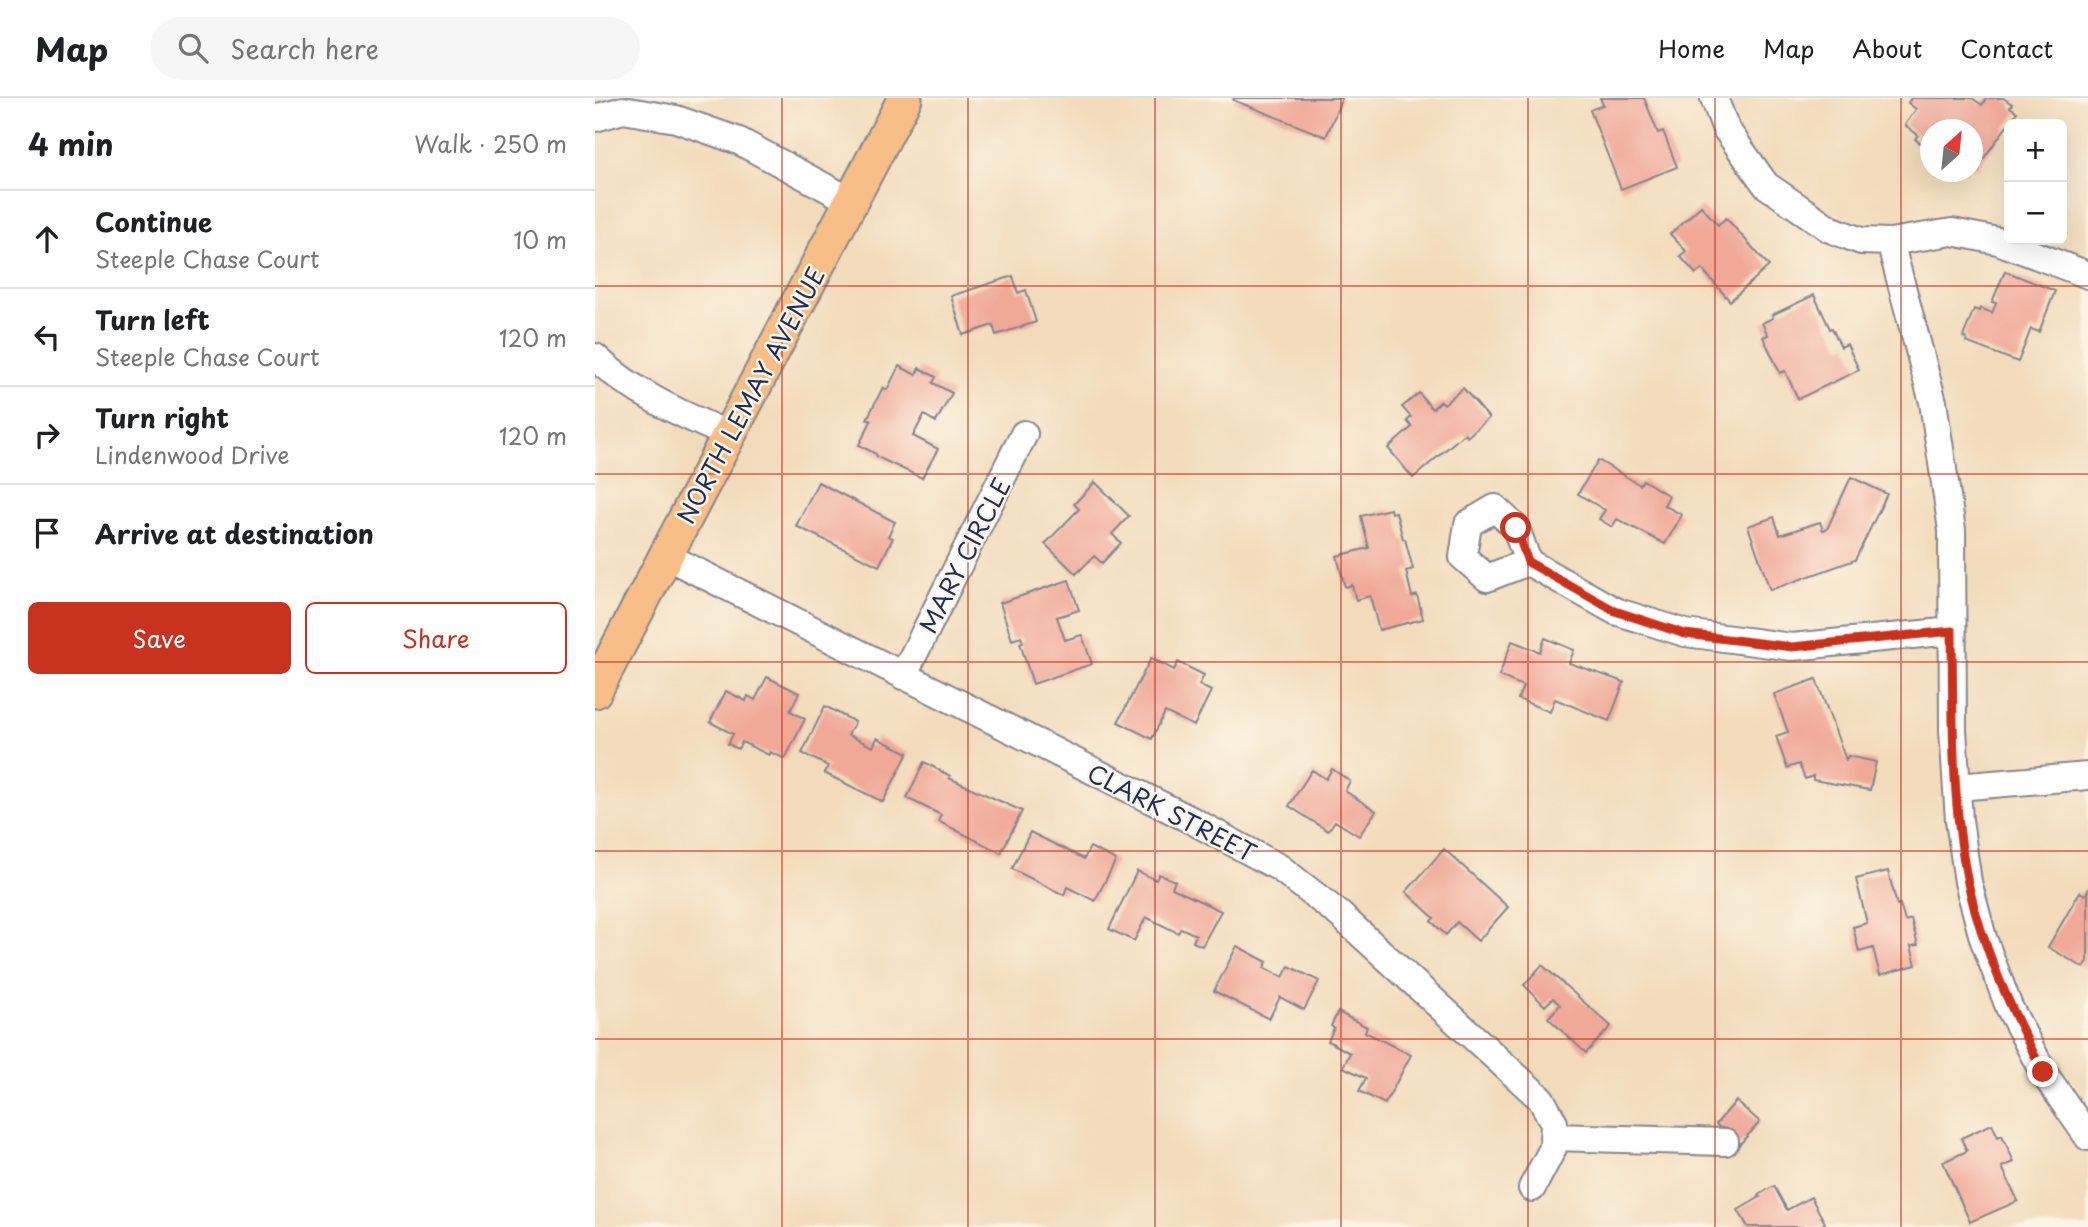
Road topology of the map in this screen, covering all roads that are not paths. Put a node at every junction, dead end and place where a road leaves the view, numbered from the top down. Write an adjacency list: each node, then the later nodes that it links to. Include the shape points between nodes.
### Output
1 (905, 98): 4 (main road, NORTH LEMAY AVENUE)
2 (1714, 98): 5 (street, via 1726,129 1766,185 1830,229 1861,241)
3 (595, 118): 4 (street, via 623,110 676,118 739,141)
4 (851, 201): 9 (main road, NORTH LEMAY AVENUE)
5 (1890, 242): 6 (street, via 1952,232 1998,241); 12 (street, via 1933,402 1952,530)
6 (2088, 275)
7 (595, 357): 9 (street, via 648,395)
8 (1024, 434): 13 (street, MARY CIRCLE)
9 (729, 435): 10 (main road, NORTH LEMAY AVENUE)
10 (666, 556): 13 (street, CLARK STREET); 14 (main road, NORTH LEMAY AVENUE)
11 (1528, 562): 12 (street, via 1615,611 1685,634 1792,647)
12 (1952, 631): 16 (street)
13 (903, 676): 17 (street, CLARK STREET, via 1280,867 1339,914 1541,1099 1554,1123)
14 (595, 691)
15 (2088, 776): 16 (street)
16 (1957, 787): 18 (street, via 1968,882 2009,1007 2043,1072)
17 (1553, 1136): 19 (street); 20 (street, via 1553,1148)
18 (2088, 1137)
19 (1725, 1142)
20 (1532, 1188)

